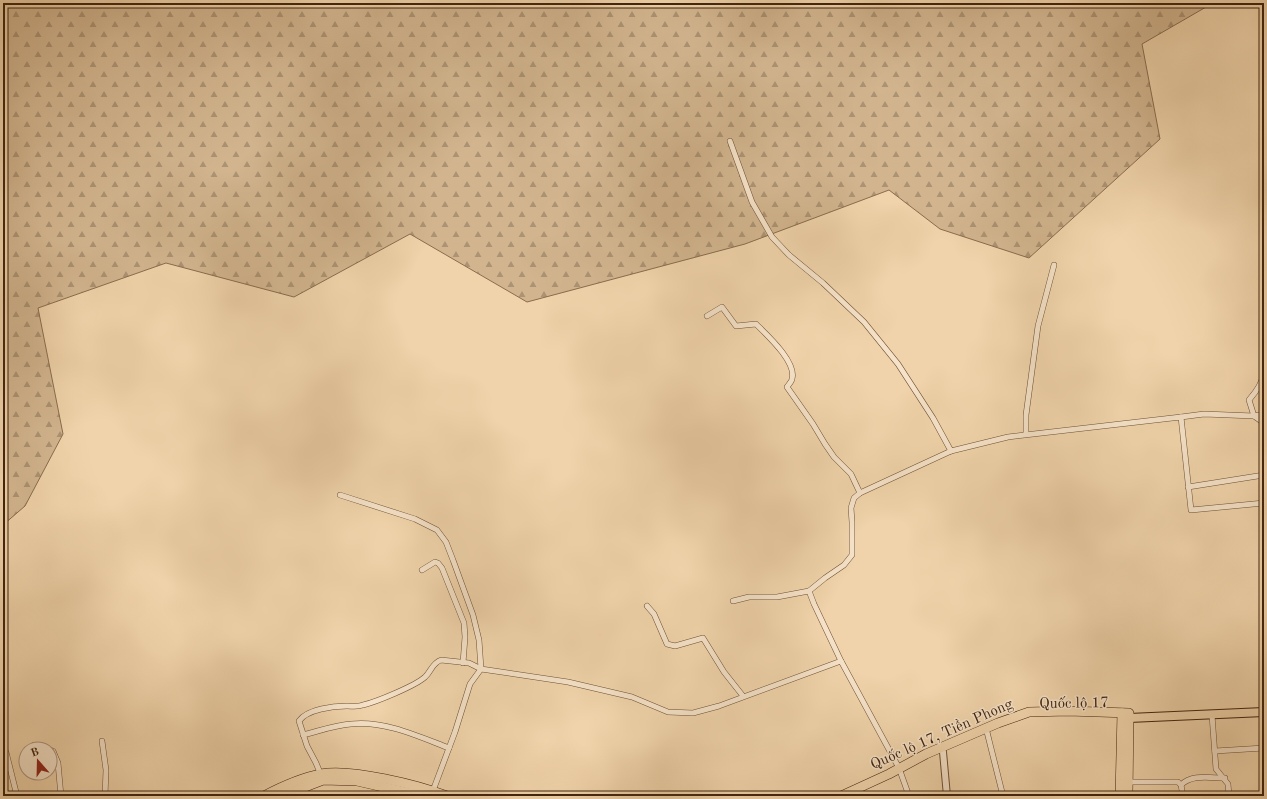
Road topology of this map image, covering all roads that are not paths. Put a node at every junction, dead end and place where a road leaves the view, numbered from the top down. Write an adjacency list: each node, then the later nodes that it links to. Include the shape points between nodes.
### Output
1 (730, 141): 10 (street, via 752,202 772,237 864,322 898,364)
2 (1054, 265): 9 (street, via 1038,326 1026,415)
3 (707, 316): 13 (street, via 722,307 736,326 756,324 775,344 792,372 792,380 787,387 834,457 851,474)
4 (1264, 373): 6 (street, via 1257,392 1249,400)
5 (1264, 414): 6 (street)
6 (1254, 416): 7 (street, via 1204,414); 8 (street)
7 (1181, 417): 9 (street); 12 (street)
8 (1264, 422)
9 (1026, 434): 10 (street)
10 (951, 451): 13 (street)
11 (1264, 475): 12 (street)
12 (1188, 487): 15 (street, via 1191,510)
13 (860, 493): 17 (street, via 854,498 850,508 852,555 844,565)
14 (340, 495): 22 (street, via 416,519 437,530 446,542 473,615 479,640)
15 (1264, 503)
16 (422, 570): 21 (street, via 435,562 442,568 464,624)
17 (809, 591): 18 (street); 20 (street)
18 (733, 601)
19 (647, 606): 23 (street, via 654,614 667,644 675,646 703,638 724,672)
20 (841, 661): 23 (street); 37 (street)
21 (463, 663): 22 (street); 29 (street, via 437,661 425,677 372,703 322,708 307,714 299,721)
22 (480, 669): 23 (street, via 617,692 668,712 693,713); 31 (street, via 470,684)
23 (743, 696)
24 (1264, 707): 26 (main road)
25 (1264, 712): 27 (main road)
26 (1125, 715): 27 (main road); 28 (highway, Quốc lộ 17, via 1031,718); 35 (highway, Quốc lộ 17, Tiền Phong, via 1068,711 1029,712 998,723); 38 (highway, Quốc lộ 17); 41 (highway, Quốc lộ 17)
27 (1212, 715): 34 (street)
28 (987, 732): 35 (highway, Quốc lộ 17); 55 (street)
29 (303, 736): 31 (street, via 351,724 372,724 408,732); 39 (street)
30 (102, 741): 46 (street, via 106,770)
31 (450, 748): 43 (street)
32 (1264, 748): 34 (street)
33 (3, 749): 44 (street, via 6,752)
34 (1214, 751): 40 (street, via 1216,769)
35 (939, 752): 37 (highway); 54 (street)
36 (58, 763): 45 (street)
37 (900, 771): 51 (highway, Quốc lộ 17, Tiền Phong); 52 (highway); 53 (street)
38 (1120, 776): 56 (street); 57 (highway, Quốc lộ 17)
39 (322, 777): 43 (highway, via 343,772 382,779); 47 (highway, via 284,786); 48 (highway); 49 (highway, via 357,781)
40 (1225, 778): 42 (street, via 1194,778); 60 (street)
41 (1128, 782): 42 (street, via 1172,781); 58 (highway, Quốc lộ 17)
42 (1181, 785): 59 (street)
43 (432, 793): 50 (highway)
44 (17, 796)
45 (61, 796)
46 (105, 796)
47 (264, 796)
48 (282, 796)
49 (422, 796)
50 (447, 796)
51 (841, 796)
52 (856, 796)
53 (909, 796)
54 (947, 796)
55 (1003, 796)
56 (1115, 796)
57 (1120, 796)
58 (1128, 796)
59 (1183, 796)
60 (1228, 796)

